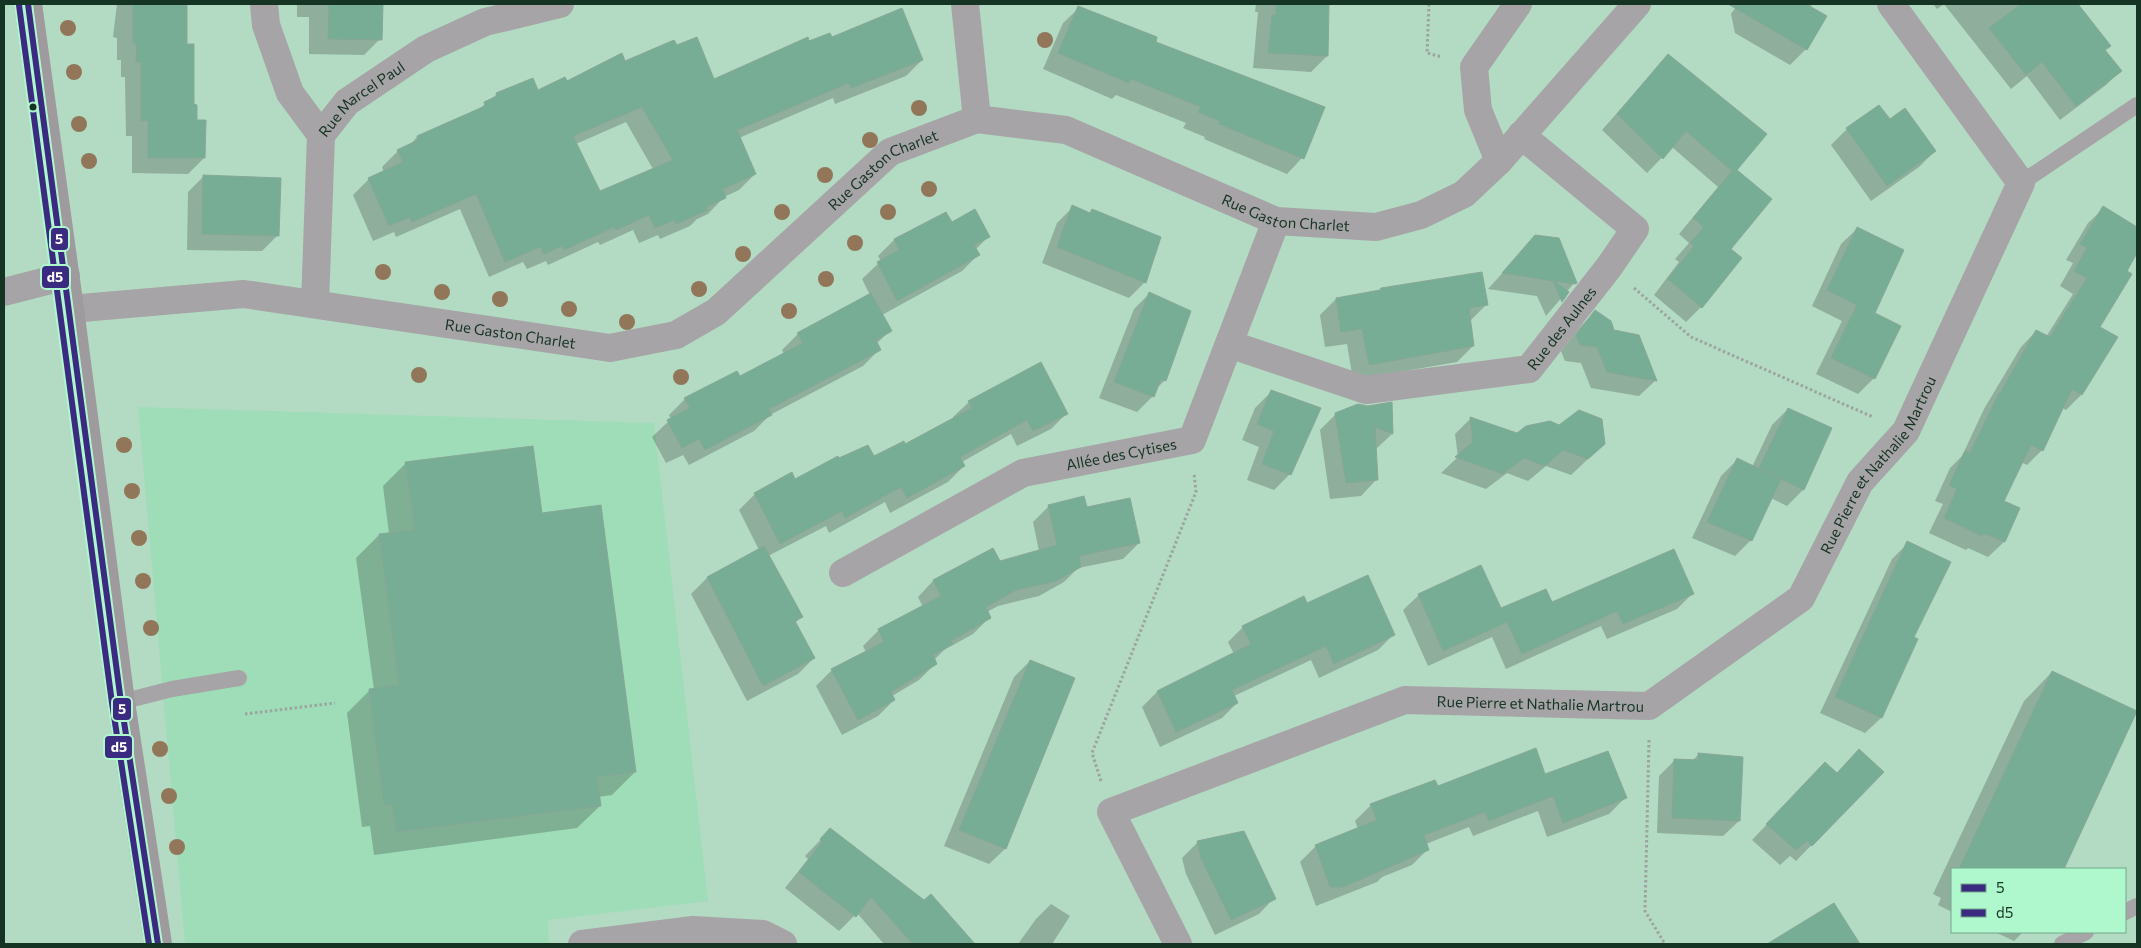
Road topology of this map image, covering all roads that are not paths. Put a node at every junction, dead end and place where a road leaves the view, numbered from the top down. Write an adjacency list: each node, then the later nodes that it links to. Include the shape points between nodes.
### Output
1 (28, 4): 15 (street)
2 (264, 4): 10 (street, via 266,25 290,93)
3 (560, 4): 10 (street, Rue Marcel Paul, via 484,22 426,49 347,102)
4 (965, 4): 9 (street)
5 (1518, 4): 12 (street, via 1474,66 1478,110)
6 (1637, 4): 11 (street, Rue Gaston Charlet)
7 (1891, 4): 13 (street)
8 (2137, 105): 13 (lane)
9 (977, 119): 14 (street, Rue Gaston Charlet, via 1066,130); 17 (street, Rue Gaston Charlet, via 890,152 716,312 676,335 610,348)
10 (321, 135): 17 (street, Rue Marcel Paul)
11 (1520, 135): 12 (street, Rue Gaston Charlet); 19 (street, Rue des Aulnes, via 1635,229 1529,369 1366,390)
12 (1499, 161): 14 (street, Rue Gaston Charlet, via 1464,194 1421,216 1376,227)
13 (2021, 183): 27 (street, Rue Pierre et Nathalie Martrou, via 1906,431 1860,482 1801,598 1649,706 1405,700 1111,812)
14 (1276, 221): 19 (street, Allée des Cytises)
15 (66, 276): 16 (street); 18 (street)
16 (4, 292)
17 (315, 304): 18 (street, Rue Gaston Charlet, via 244,294)
18 (70, 309): 22 (street)
19 (1229, 344): 20 (street, Allée des Cytises, via 1192,440 1023,473)
20 (843, 573)
21 (239, 678): 22 (lane, via 172,689)
22 (121, 702): 24 (street)
23 (2084, 933): 28 (lane)
24 (158, 944)
25 (582, 944): 26 (street, via 693,930 762,934)
26 (783, 944)
27 (1178, 944)
28 (2062, 944)

